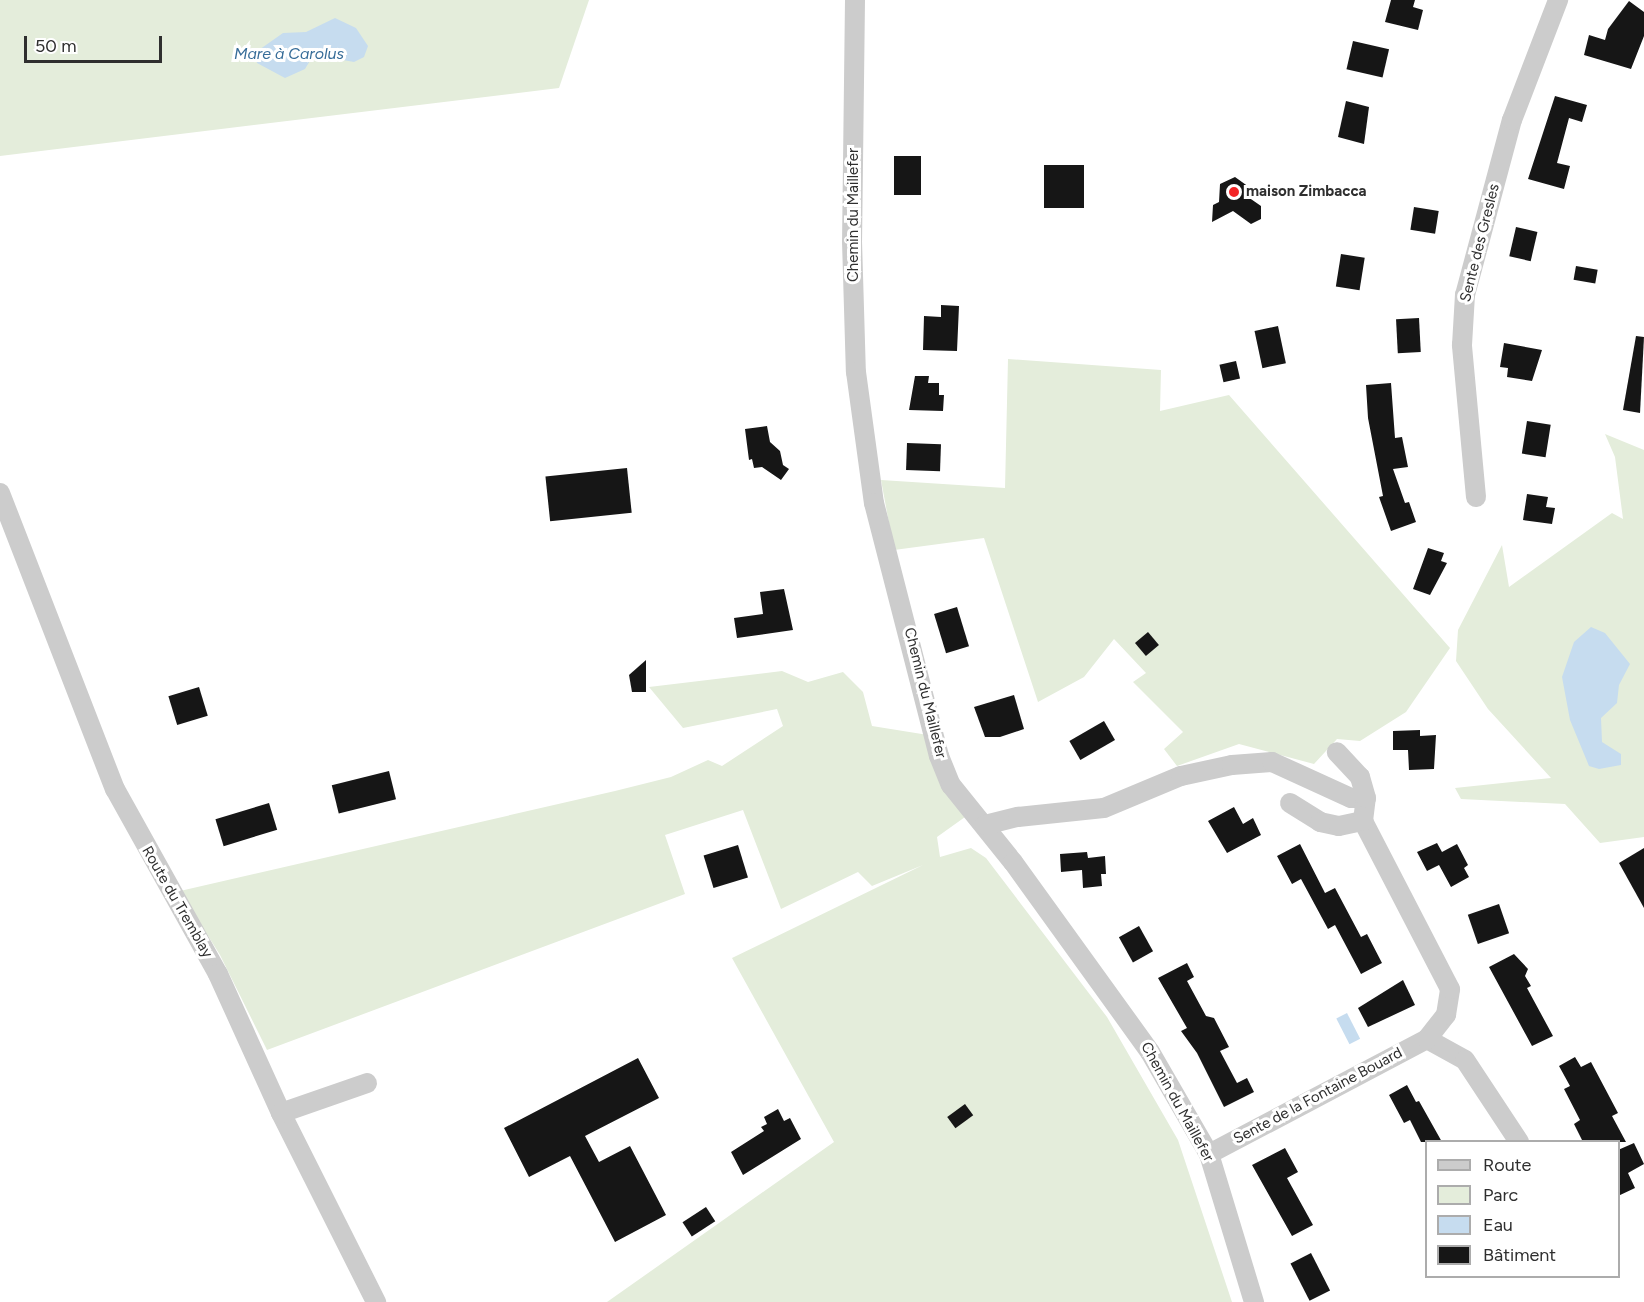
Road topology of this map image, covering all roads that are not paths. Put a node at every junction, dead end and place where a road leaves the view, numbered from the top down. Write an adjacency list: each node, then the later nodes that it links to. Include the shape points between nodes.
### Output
1 (855, 0): 9 (street, Chemin du Maillefer, via 852,241 856,372 874,503 939,756 951,785)
2 (1558, 0): 4 (street, Sente des Gresles, via 1512,120 1465,295 1462,345)
3 (0, 493): 12 (street, Route du Tremblay, via 115,789 218,974)
4 (1476, 497)
5 (1336, 752): 6 (street, via 1360,777)
6 (1366, 798): 8 (street); 9 (street, via 1351,798 1272,762 1232,765 1182,776 1104,807)
7 (1290, 803): 8 (street, via 1320,822 1339,826)
8 (1363, 821): 10 (street, Sente de la Fontaine Bouard, via 1450,989 1446,1015)
9 (985, 825): 14 (street, Chemin du Maillefer, via 1150,1052)
10 (1427, 1039): 13 (street, via 1465,1060); 14 (street, Sente de la Fontaine Bouard)
11 (367, 1083): 12 (street)
12 (281, 1113): 15 (street, Route du Tremblay)
13 (1517, 1140)
14 (1209, 1154): 16 (street, Chemin du Maillefer)
15 (376, 1302)
16 (1254, 1302)

